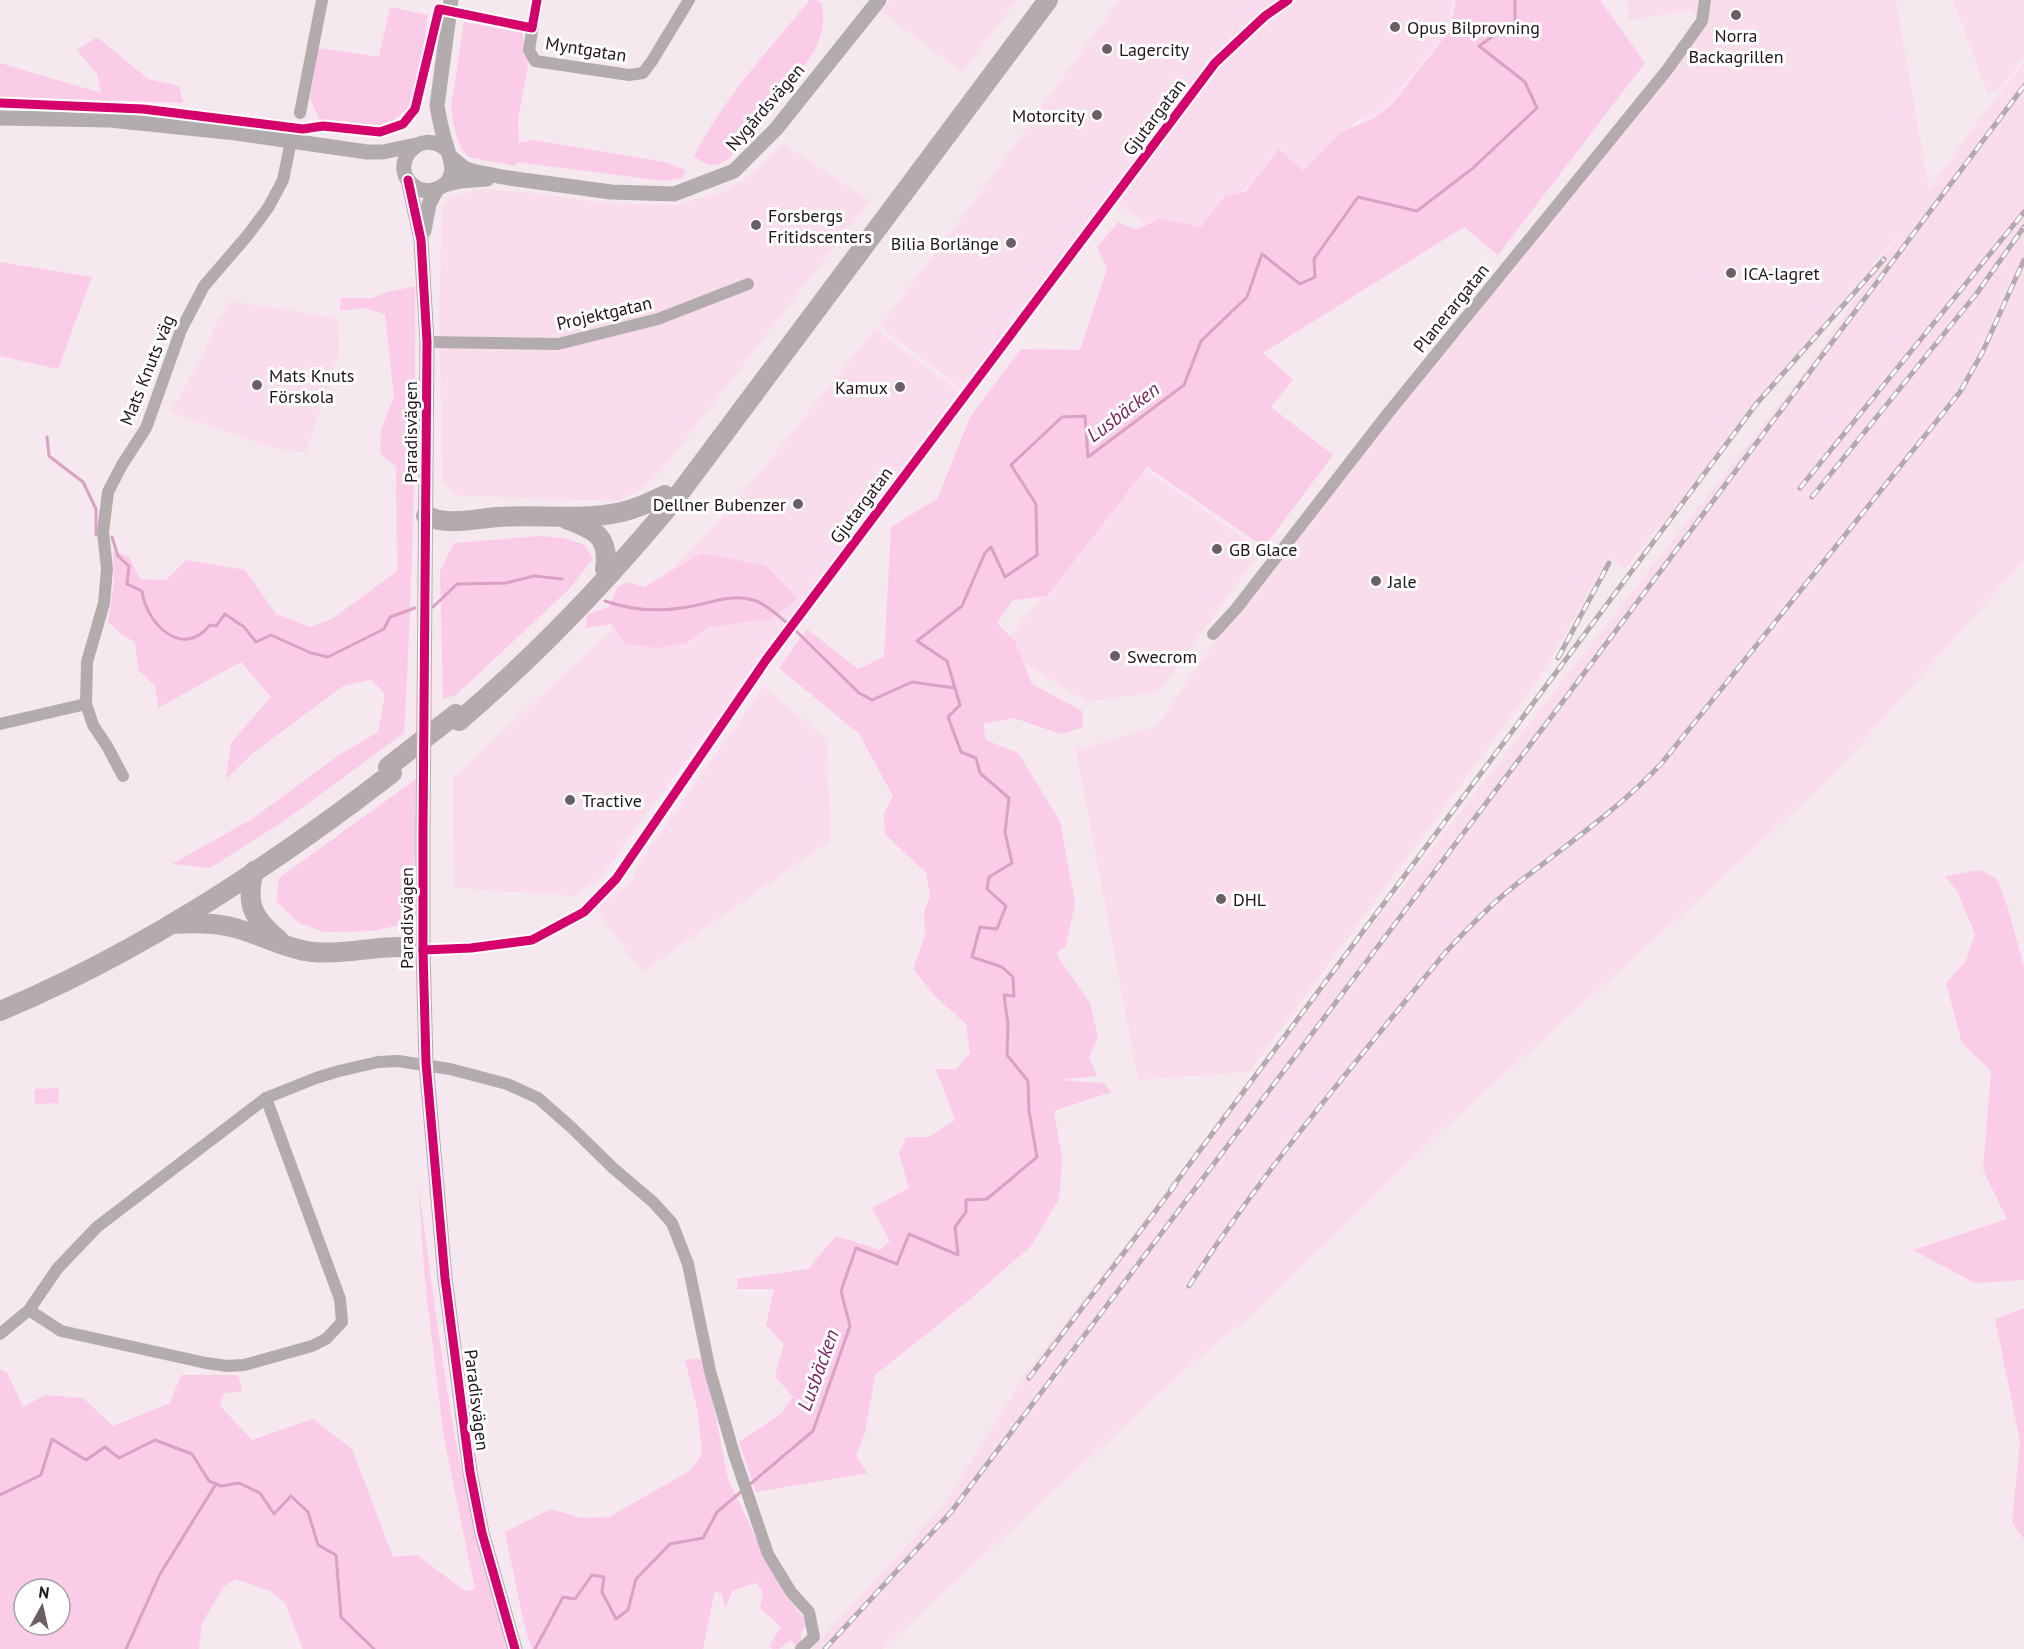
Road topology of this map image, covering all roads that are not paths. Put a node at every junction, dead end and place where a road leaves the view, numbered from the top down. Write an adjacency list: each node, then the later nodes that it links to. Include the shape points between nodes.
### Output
1 (451, 0): 10 (street)
2 (537, 0): 3 (street, Myntgatan, via 529,50 536,61 629,75 643,73)
3 (689, 0)
4 (879, 0): 18 (street, Nygårdsvägen, via 776,129 734,171 674,195 610,192)
5 (1036, 0): 23 (highway)
6 (1048, 0): 29 (highway, via 676,498 566,621 493,692)
7 (1288, 0): 36 (street, Gjutargatan, via 1215,63 766,660 616,879 584,912 532,940)
8 (1705, 0): 27 (street, Planerargatan, via 1702,21 1667,70)
9 (318, 1): 11 (street)
10 (437, 106): 14 (street, via 432,128); 16 (street)
11 (300, 113)
12 (0, 118): 13 (street, via 110,120)
13 (291, 141): 15 (street); 28 (street, Mats Knuts väg, via 283,180 247,237 204,286 181,330 146,428 108,492 103,532 107,569 104,603 87,663)
14 (418, 144): 15 (street); 16 (street, via 435,142); 17 (street, via 405,157)
15 (367, 152): 17 (street, via 389,161)
16 (450, 155): 18 (street, Nygårdsvägen, via 464,168); 19 (street, via 452,173)
17 (406, 176): 19 (street, via 421,190); 20 (street, Paradisvägen, via 419,224)
18 (508, 178): 19 (street, Nygårdsvägen, via 475,179)
19 (441, 187): 20 (street, Paradisvägen, via 429,204)
20 (423, 261): 22 (street, Paradisvägen)
21 (747, 284): 22 (street, Projektgatan, via 658,320 558,344)
22 (427, 342): 24 (street, Paradisvägen)
23 (665, 495): 25 (highway, via 621,512); 26 (highway)
24 (426, 516): 25 (highway, via 446,522); 36 (street, Paradisvägen)
25 (560, 517): 26 (highway, via 600,537 606,546)
26 (606, 569): 29 (highway)
27 (1214, 634)
28 (86, 704): 30 (street); 32 (street, via 93,725)
29 (458, 718): 31 (highway)
30 (0, 724)
31 (390, 770): 33 (highway); 37 (highway, via 176,910 96,954)
32 (123, 776)
33 (254, 871): 34 (highway); 35 (highway, via 249,894 251,907 267,931)
34 (168, 924): 35 (highway, via 224,925); 38 (highway, via 59,984)
35 (283, 944): 36 (highway, via 313,952 397,946)
36 (423, 950): 39 (street, Paradisvägen)
37 (0, 998)
38 (0, 1011)
39 (426, 1063): 40 (street, via 357,1065); 43 (street, Paradisvägen, via 445,1278 470,1472 482,1533); 44 (street, via 507,1084 538,1098 672,1223 688,1264 710,1371 734,1454 768,1554 791,1592 809,1612 813,1637)
40 (266, 1098): 41 (street, via 98,1227 57,1269); 41 (street, via 340,1299 342,1322 326,1340 244,1365 227,1366 61,1331)
41 (29, 1310): 42 (street)
42 (0, 1334)
43 (515, 1649)
44 (801, 1649)

